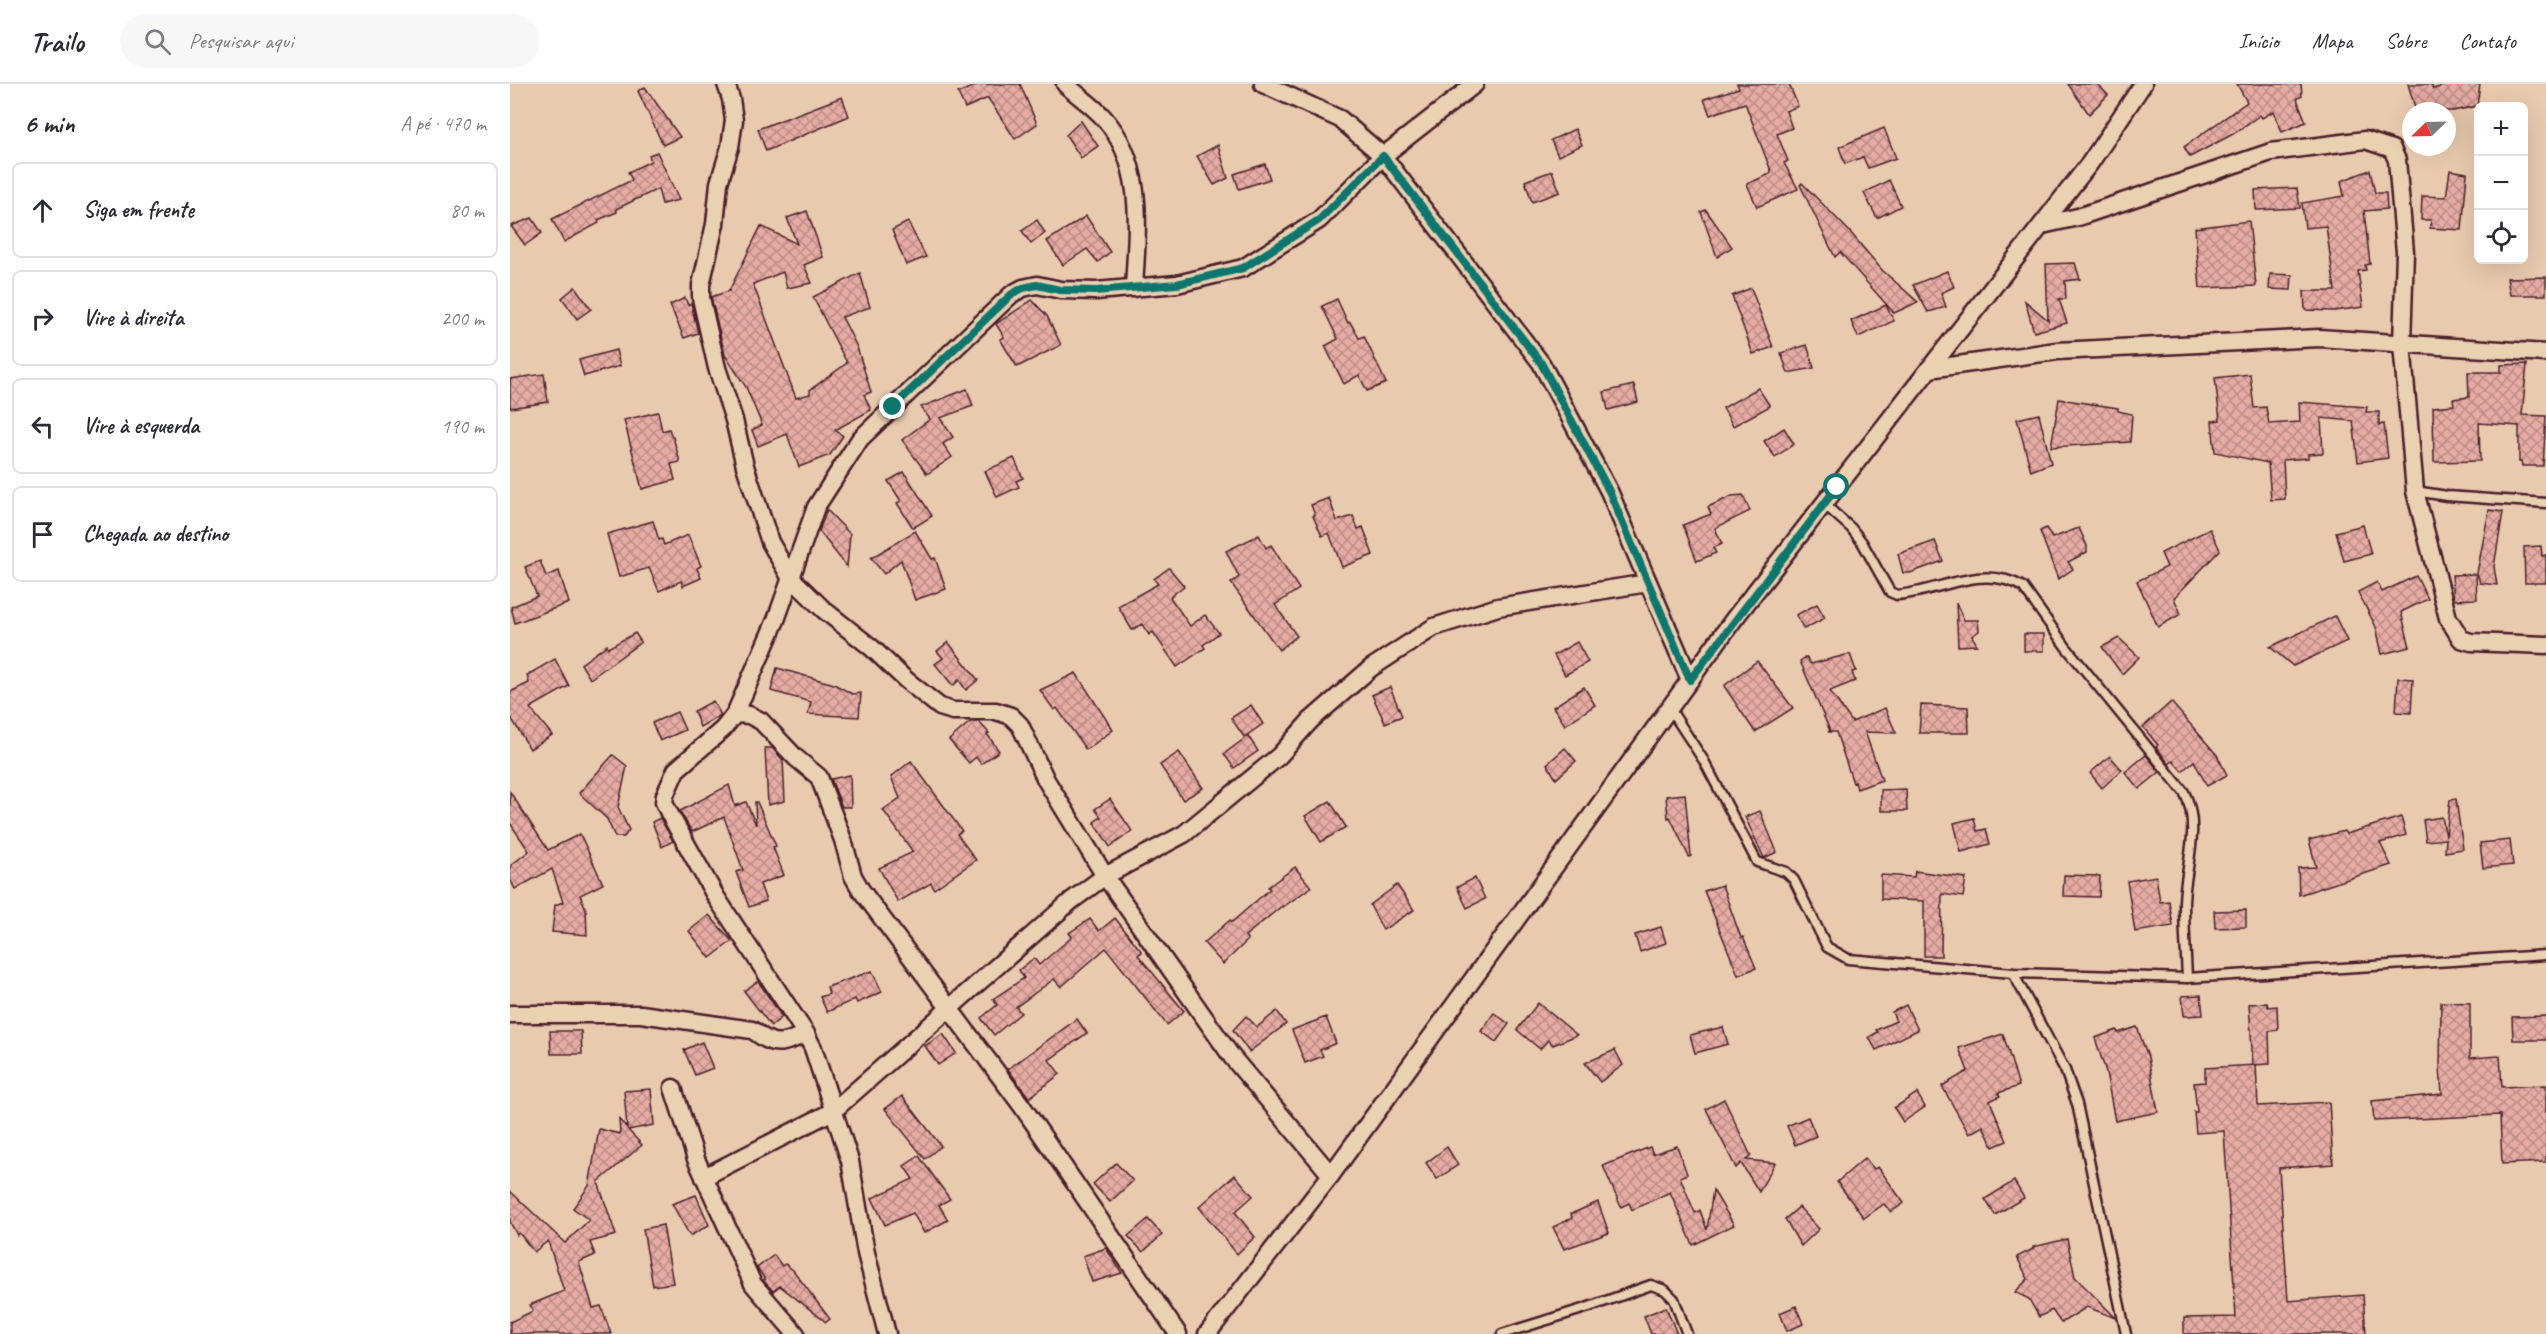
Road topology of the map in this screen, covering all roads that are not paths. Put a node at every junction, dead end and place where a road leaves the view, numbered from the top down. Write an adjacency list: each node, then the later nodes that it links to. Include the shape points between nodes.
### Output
1 (726, 84): 15 (street, via 734,120 719,183 701,298 745,466 770,542)
2 (1065, 84): 8 (street, via 1103,117 1134,176)
3 (1263, 84): 6 (street, via 1340,119)
4 (1475, 84): 6 (street)
5 (2143, 84): 7 (street)
6 (1383, 156): 8 (street, via 1319,220 1243,268 1177,284); 16 (street, via 1541,363 1609,491)
7 (2042, 225): 9 (street, via 2078,217 2271,152 2365,140 2380,143 2392,149 2397,160 2405,252); 11 (street)
8 (1134, 288): 15 (street, via 1060,290 1037,285 1012,294 860,439 816,507)
9 (2402, 344): 10 (street); 11 (street, via 2319,338 2057,351); 12 (street)
10 (2546, 352)
11 (1929, 369): 14 (street)
12 (2415, 491): 13 (lane); 17 (street, via 2448,618 2461,639)
13 (2546, 503)
14 (1824, 504): 18 (street); 24 (lane, via 1862,542 1890,592 1904,594 1973,577 2012,581 2023,587 2066,647 2184,792 2192,806 2193,824 2184,902)
15 (790, 577): 20 (street, via 765,649); 21 (street, via 940,707 953,711 996,711 1011,716 1020,725 1046,780)
16 (1648, 583): 18 (street); 21 (street, via 1498,607 1434,627 1371,668 1310,720 1279,756 1184,834)
17 (2546, 645)
18 (1690, 680): 19 (street)
19 (1670, 709): 23 (lane, via 1704,761 1751,853 1757,862 1786,872 1794,880 1827,947 1848,959); 30 (street)
20 (735, 714): 25 (street, via 761,721 819,777 853,876); 27 (street, via 676,770 664,802 716,897)
21 (1105, 876): 25 (street, via 1071,901); 30 (street, via 1232,1057)
22 (2546, 955): 24 (lane)
23 (2013, 973): 24 (lane); 38 (lane, via 2065,1070 2077,1104)
24 (2187, 978)
25 (950, 1010): 29 (street); 34 (street, via 1022,1106)
26 (510, 1014): 27 (street, via 641,1014 752,1030 778,1044)
27 (806, 1034): 29 (street)
28 (673, 1088): 31 (street)
29 (833, 1111): 31 (street); 33 (street, via 850,1161 866,1253)
30 (1331, 1175): 35 (street)
31 (704, 1177): 32 (street, via 753,1284)
32 (796, 1334)
33 (886, 1334)
34 (1178, 1334)
35 (1207, 1334)
36 (1503, 1334): 37 (lane, via 1651,1285 1665,1290 1674,1299)
37 (1687, 1334)
38 (2126, 1334)

